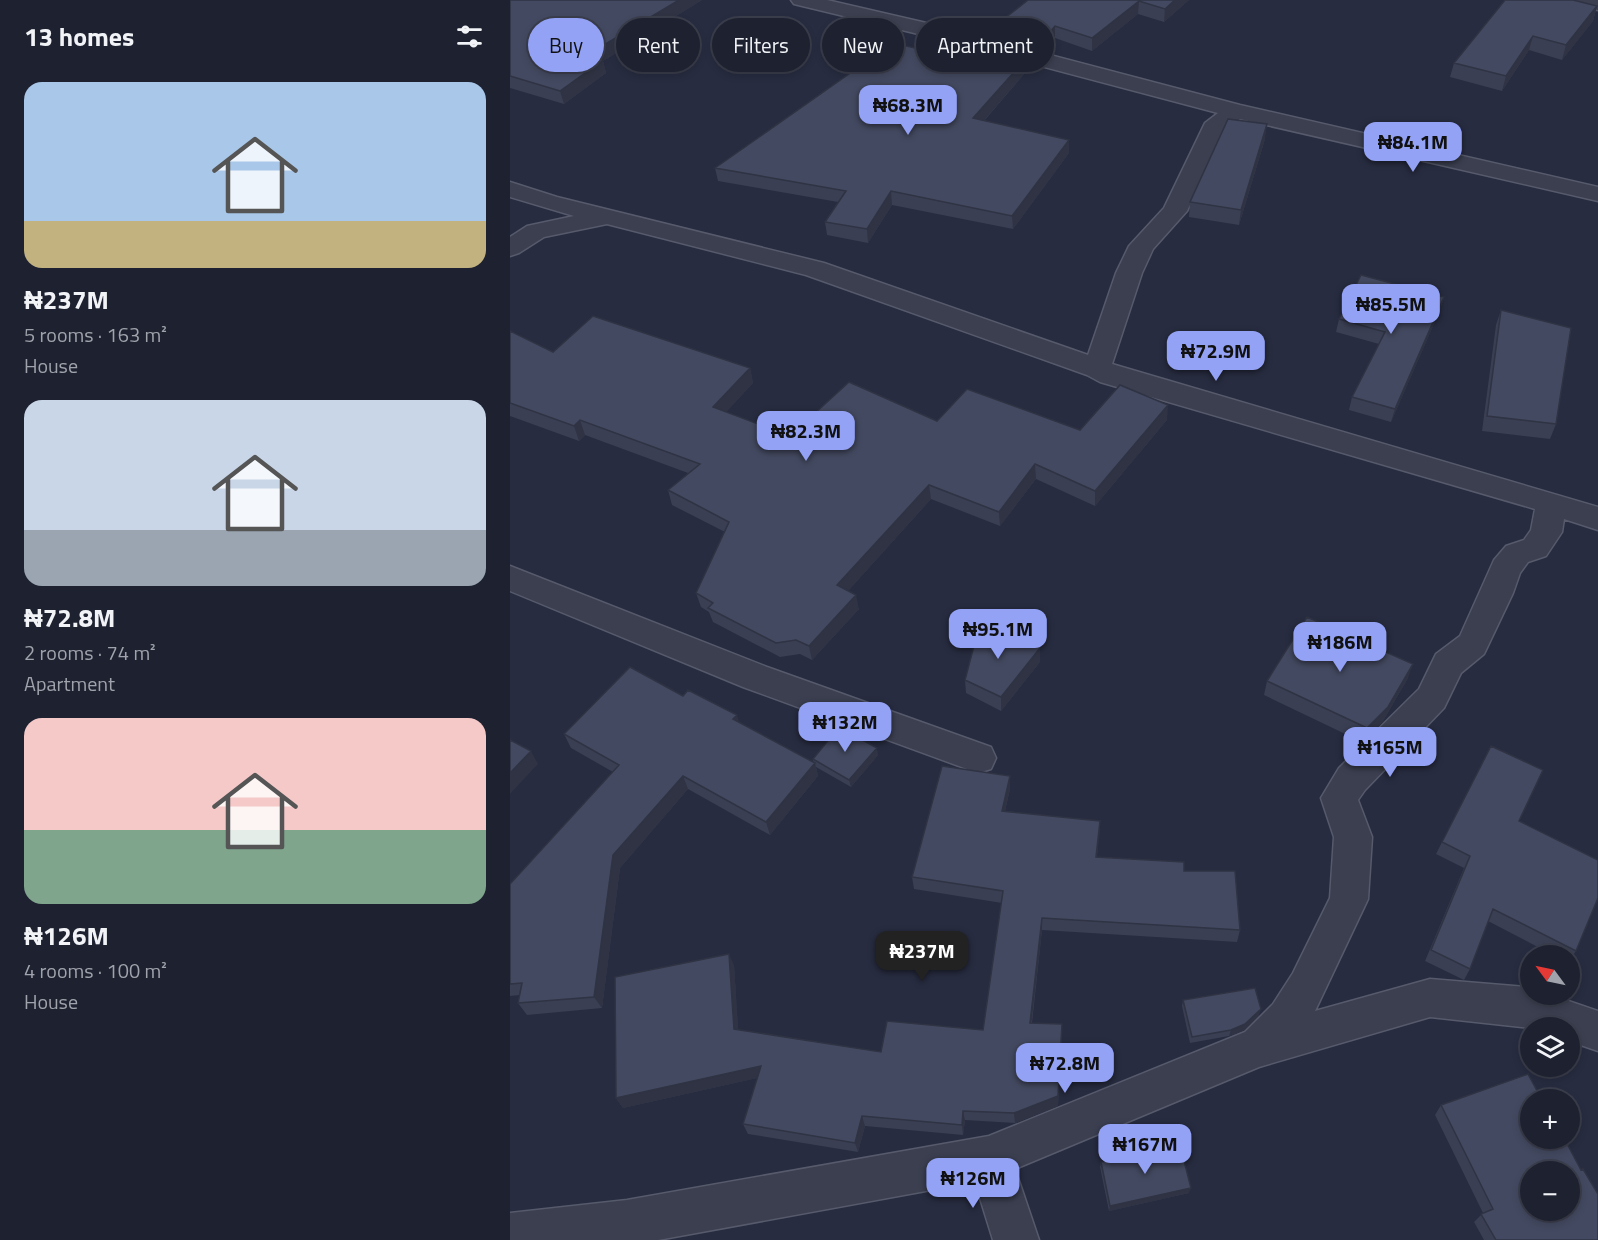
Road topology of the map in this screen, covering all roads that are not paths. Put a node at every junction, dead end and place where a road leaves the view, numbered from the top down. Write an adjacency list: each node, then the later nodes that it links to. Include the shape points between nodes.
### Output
1 (801, 0): 4 (street)
2 (1572, 0): 3 (street)
3 (1598, 4)
4 (1237, 111): 6 (street); 9 (street, via 1217,123 1175,211 1142,246)
5 (510, 189): 7 (street)
6 (1598, 194)
7 (612, 216): 8 (street, via 536,231); 9 (street, via 815,269)
8 (510, 248)
9 (1097, 368): 10 (street, via 1110,375)
10 (1551, 503): 11 (street); 15 (street, via 1546,532 1535,548 1517,554 1504,569 1472,645 1448,664 1432,698 1352,778 1339,798 1353,837 1349,899 1307,987 1287,1018)
11 (1598, 519)
12 (510, 578): 13 (street, via 755,677)
13 (978, 758)
14 (1598, 1031): 15 (street, via 1527,1007 1430,998)
15 (1258, 1047): 16 (street)
16 (989, 1158): 17 (street, via 627,1223); 18 (street)
17 (510, 1236)
18 (1016, 1240)

